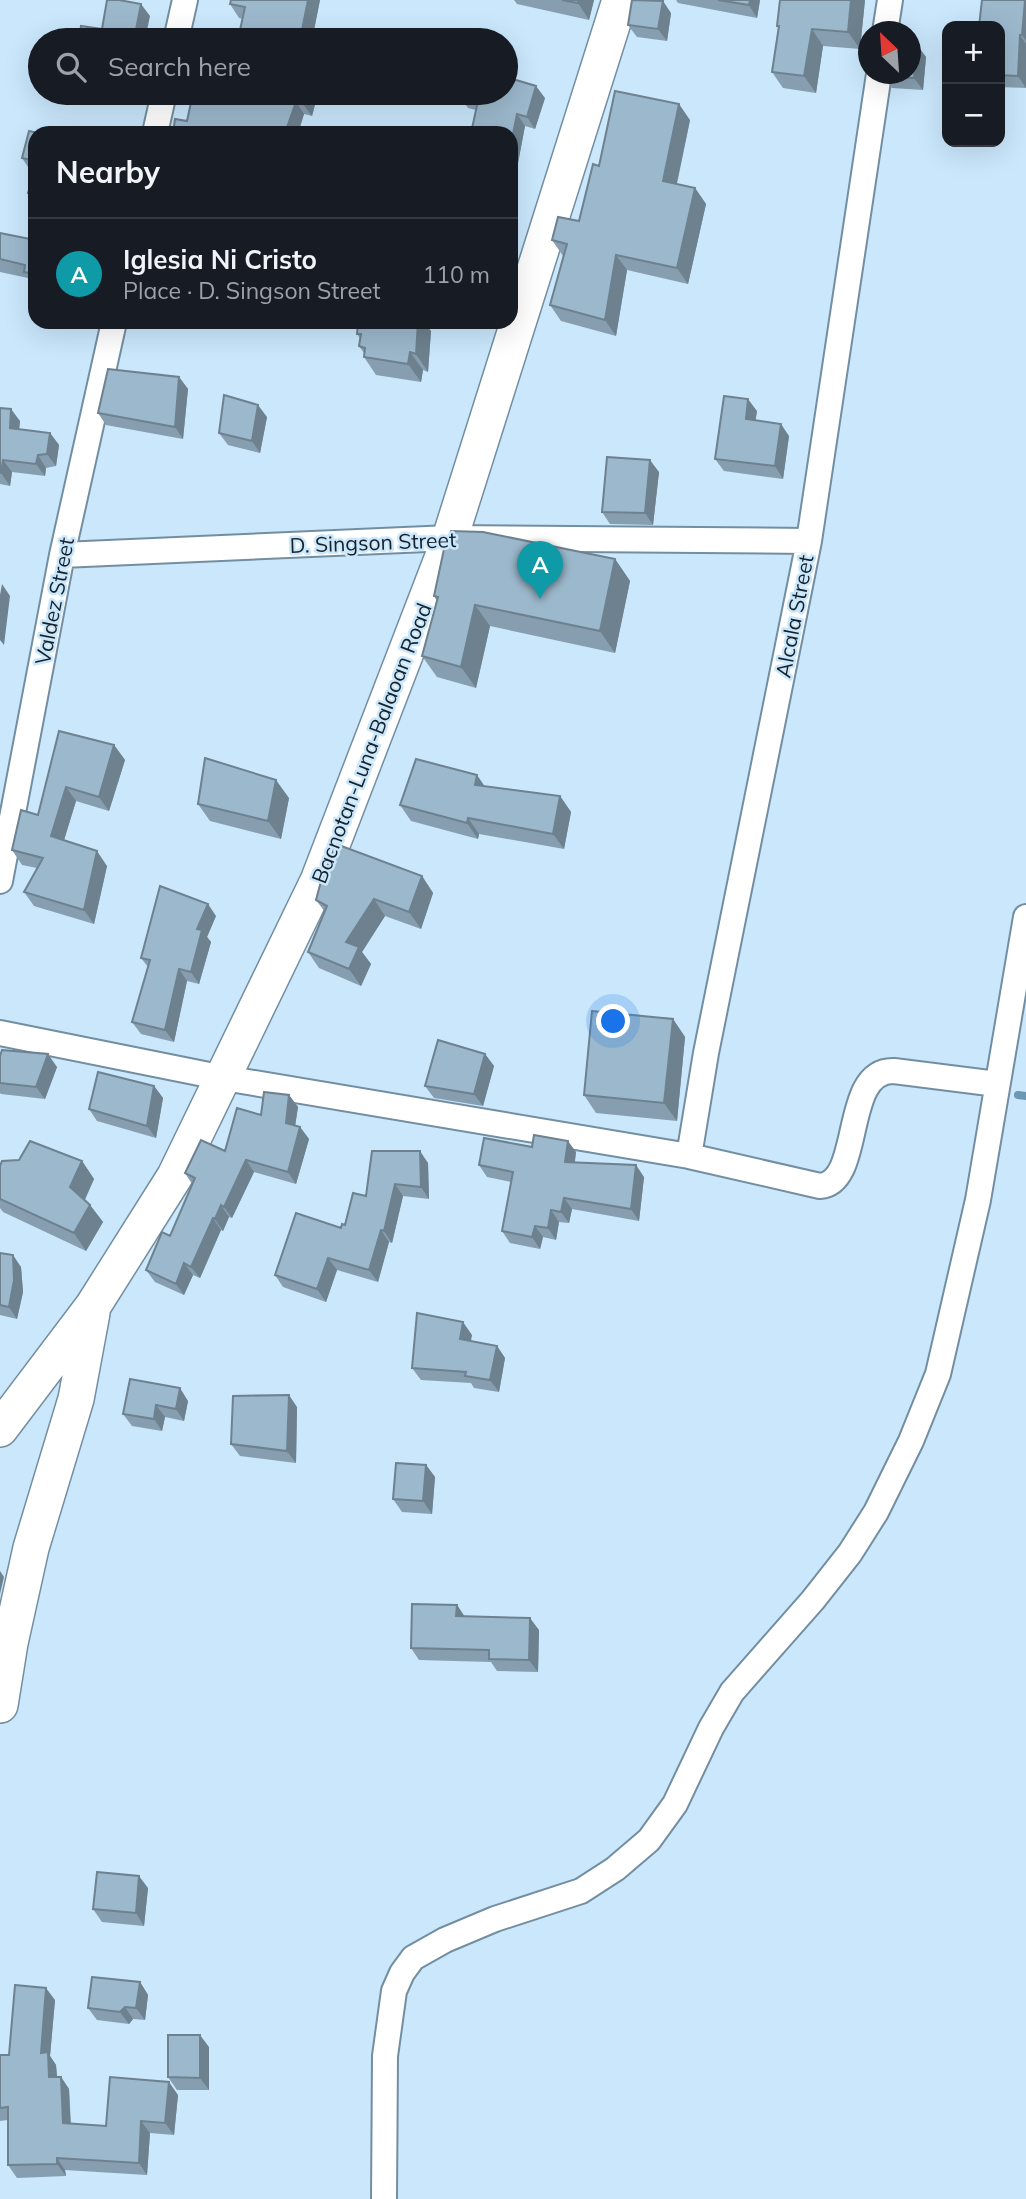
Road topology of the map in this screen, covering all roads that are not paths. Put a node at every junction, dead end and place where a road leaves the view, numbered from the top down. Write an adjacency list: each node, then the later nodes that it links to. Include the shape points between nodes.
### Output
1 (185, 0): 5 (street)
2 (620, 0): 9 (main road, Bacnotan-Luna-Balaoan Road)
3 (890, 0): 4 (street)
4 (887, 21)
5 (179, 28)
6 (878, 84): 13 (street, Alcala Street)
7 (161, 105): 8 (street)
8 (157, 126)
9 (518, 323)
10 (112, 329): 14 (street, Valdez Street)
11 (516, 329): 12 (main road, Bacnotan-Luna-Balaoan Road)
12 (450, 538): 13 (street, D. Singson Street); 14 (street, D. Singson Street); 18 (main road, Bacnotan-Luna-Balaoan Road, via 318,881)
13 (809, 541): 20 (street, Alcala Street, via 706,1053)
14 (62, 555): 15 (street, Valdez Street)
15 (0, 881)
16 (1026, 917): 19 (street)
17 (0, 1033): 18 (street)
18 (224, 1078): 20 (street); 21 (main road, Bacnotan-Luna-Balaoan Road, via 175,1175)
19 (997, 1084): 20 (street, via 884,1070 877,1073 866,1086 841,1171 825,1186); 24 (street, via 978,1200 938,1374 876,1512 813,1600 732,1692 675,1804 649,1840 581,1891 445,1940 413,1958 402,1973 394,1991 386,2056)
20 (690, 1156)
21 (93, 1306): 22 (main road, Bacnotan-Luna-Balaoan Road); 23 (main road, via 76,1399 31,1548)
22 (0, 1429)
23 (0, 1705)
24 (384, 2199)

